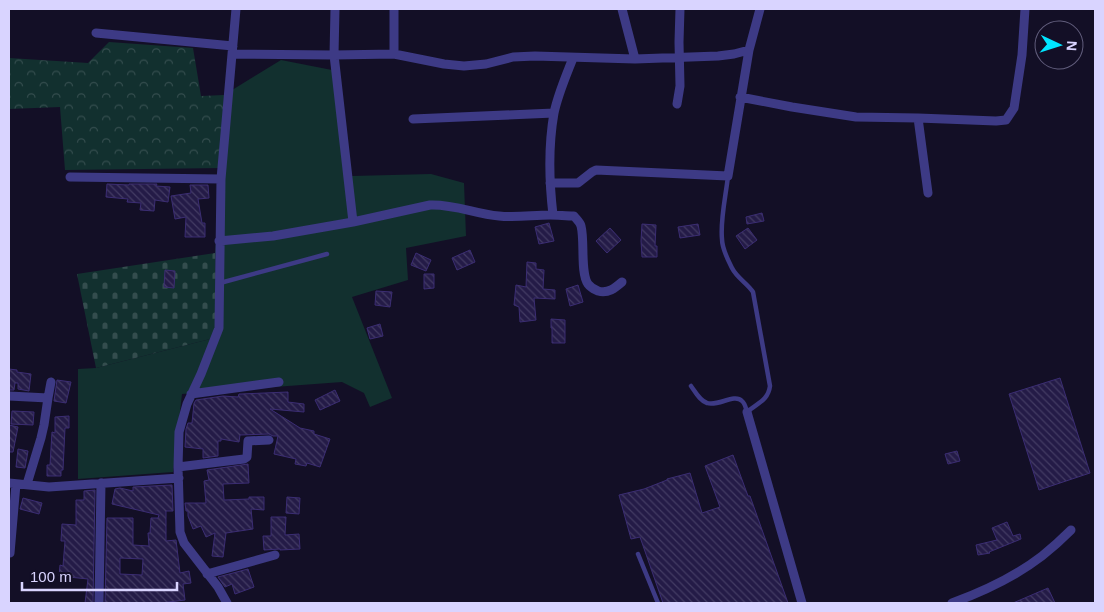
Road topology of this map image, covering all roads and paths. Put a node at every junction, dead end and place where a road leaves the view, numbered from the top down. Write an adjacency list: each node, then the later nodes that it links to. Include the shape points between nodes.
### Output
1 (236, 9): 9 (street)
2 (335, 9): 12 (street)
3 (394, 9): 11 (street)
4 (622, 9): 15 (street)
5 (680, 9): 13 (street)
6 (760, 9): 10 (street)
7 (1026, 9): 19 (street, via 1019,78 1014,108 1008,118 996,122)
8 (96, 32): 9 (street)
9 (233, 50): 12 (street); 23 (street)
10 (749, 50): 13 (street); 16 (street)
11 (394, 54): 12 (street); 14 (street, via 464,66 513,57)
12 (334, 55): 27 (street)
13 (680, 57): 15 (street); 17 (street)
14 (573, 58): 15 (street); 18 (street)
15 (636, 59)
16 (740, 97): 19 (street, via 856,117); 21 (street)
17 (677, 104)
18 (554, 112): 20 (street); 24 (street)
19 (918, 118): 25 (street)
20 (413, 119)
21 (728, 176): 24 (street, via 596,170 578,182); 38 (lane, via 722,240 733,270 753,292 770,386 767,398)
22 (70, 177): 23 (street)
23 (221, 180): 28 (street)
24 (550, 183): 26 (street)
25 (928, 193)
26 (553, 215): 27 (street, via 507,217 443,204); 30 (street, via 574,216 580,224 584,276 592,288 608,292)
27 (353, 222): 28 (street)
28 (220, 241): 31 (street)
29 (327, 254): 31 (lane)
30 (622, 282)
31 (220, 283): 35 (street, via 219,328)
32 (51, 382): 37 (street)
33 (279, 382): 35 (street)
34 (691, 386): 38 (lane, via 706,403 738,399 744,403)
35 (191, 394): 40 (street, via 179,432)
36 (9, 396): 37 (street)
37 (48, 398): 44 (street, via 44,425)
38 (747, 412): 53 (street)
39 (269, 440): 40 (street, via 248,441 244,460)
40 (178, 467): 41 (street)
41 (179, 478): 42 (street); 49 (street, via 180,532 184,543)
42 (101, 483): 44 (street); 50 (street)
43 (12, 484): 44 (street); 46 (street)
44 (27, 484)
45 (1071, 530): 54 (street, via 1041,557 999,583)
46 (10, 552)
47 (638, 554): 52 (lane)
48 (275, 555): 49 (street)
49 (207, 574): 51 (street)
50 (99, 603)
51 (227, 603)
52 (658, 603)
53 (802, 603)
54 (952, 603)

